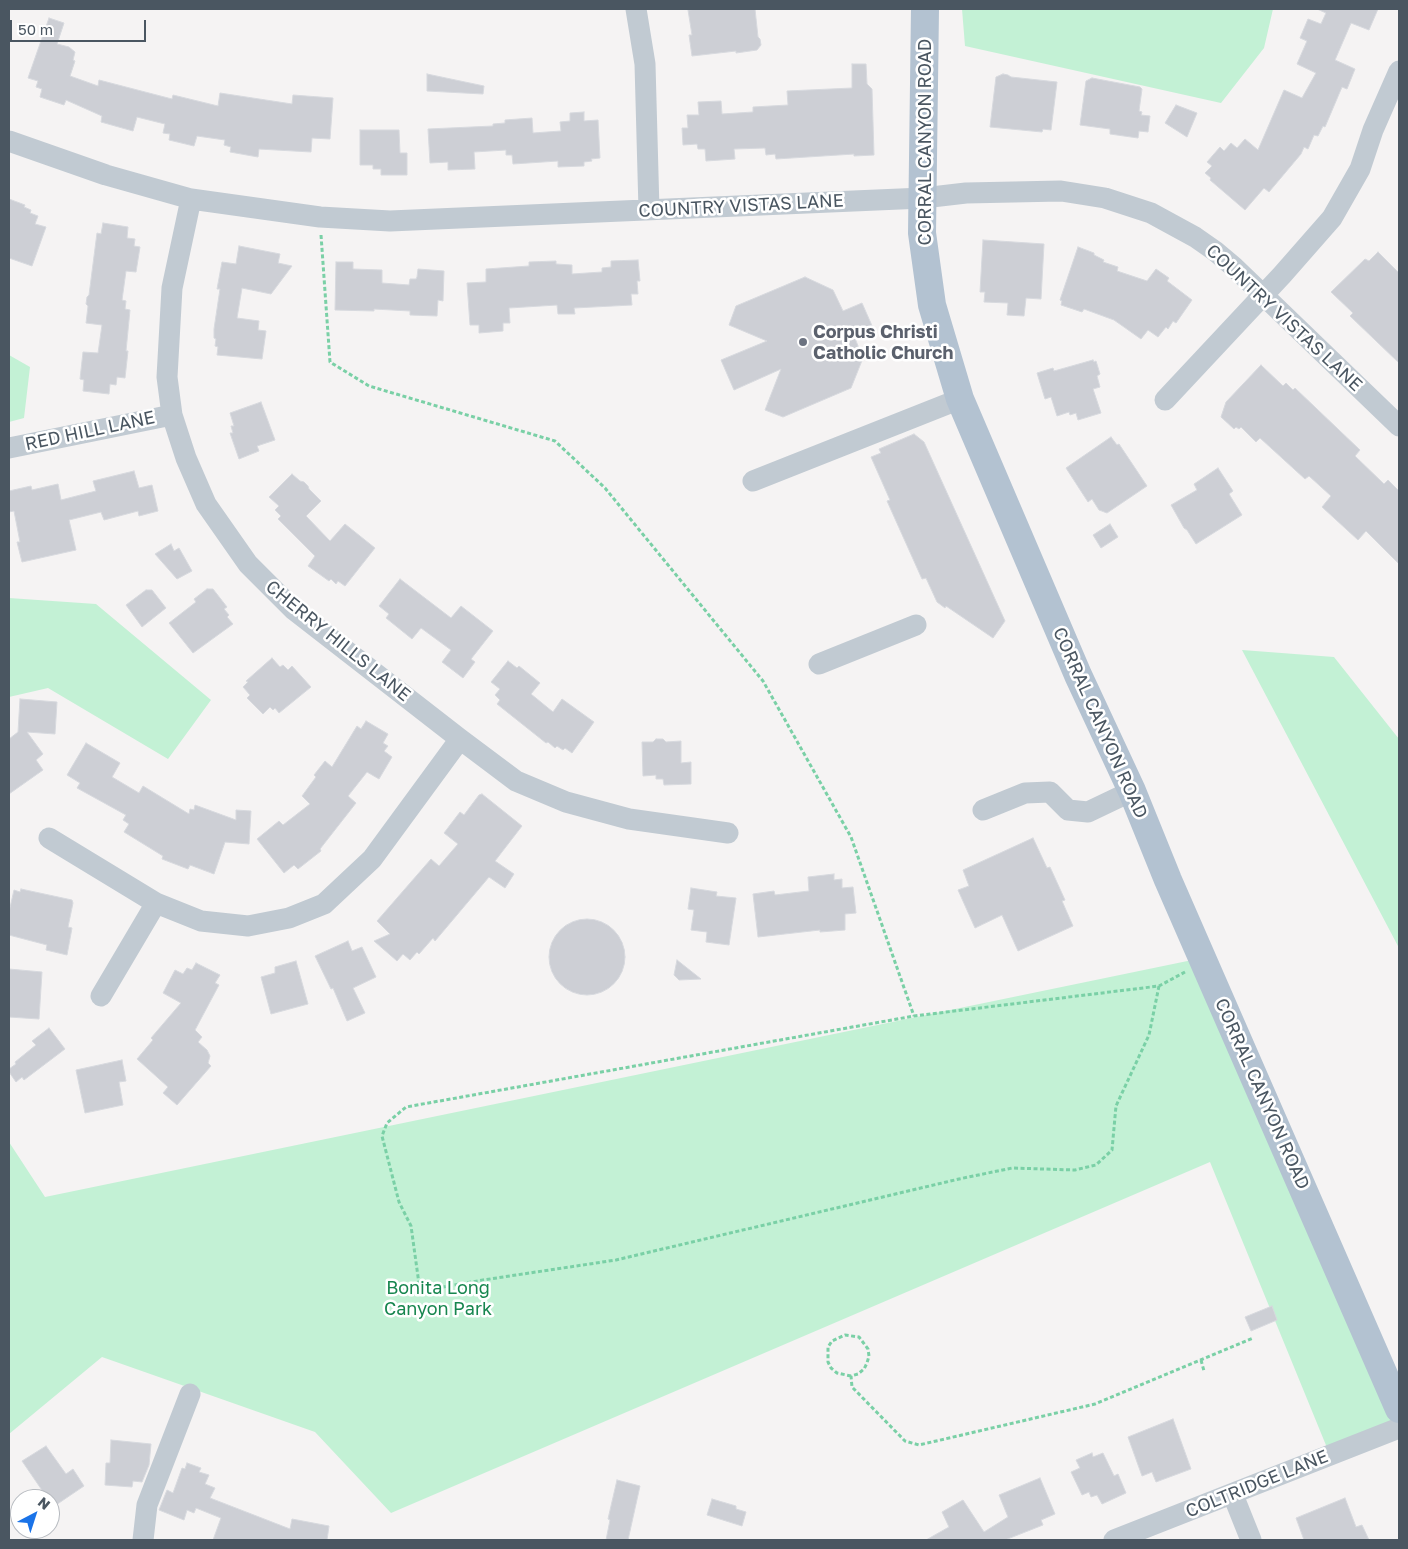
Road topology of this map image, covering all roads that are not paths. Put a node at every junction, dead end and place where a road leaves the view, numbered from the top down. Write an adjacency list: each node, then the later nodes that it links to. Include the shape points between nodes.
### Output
1 (636, 9): 7 (street, via 645,64)
2 (925, 9): 5 (main road, CORRAL CANYON ROAD)
3 (1399, 71): 8 (street, via 1360,169 1332,218)
4 (9, 141): 6 (street, COUNTRY VISTAS LANE, via 106,175)
5 (923, 198): 7 (street, COUNTRY VISTAS LANE); 8 (street, COUNTRY VISTAS LANE, via 966,193 1061,191 1105,198 1151,213 1195,237 1234,267); 9 (main road, CORRAL CANYON ROAD, via 922,233 932,305)
6 (191, 199): 7 (street, COUNTRY VISTAS LANE, via 320,217 390,221); 11 (street, CHERRY HILLS LANE, via 172,288 167,377)
7 (649, 210)
8 (1263, 296): 10 (street); 12 (street, COUNTRY VISTAS LANE)
9 (960, 400): 14 (street); 18 (main road, CORRAL CANYON ROAD, via 1078,675)
10 (1165, 400)
11 (172, 415): 13 (street, RED HILL LANE); 17 (street, CHERRY HILLS LANE, via 206,504 248,564 294,610)
12 (1399, 426)
13 (9, 448)
14 (753, 481)
15 (916, 625): 16 (street)
16 (819, 664)
17 (460, 739): 20 (street, CHERRY HILLS LANE, via 516,781 566,802 629,819); 22 (street, via 372,859 324,904 289,918 248,926 201,921)
18 (1132, 791): 19 (street, via 1088,812 1068,810 1050,792 1025,792); 25 (main road, CORRAL CANYON ROAD)
19 (983, 810)
20 (728, 833)
21 (49, 838): 22 (street)
22 (156, 903): 23 (street)
23 (101, 996)
24 (190, 1394): 28 (street, via 147,1505)
25 (1399, 1409)
26 (1399, 1428): 27 (street, COLTRIDGE LANE)
27 (1232, 1495): 29 (street, COLTRIDGE LANE); 30 (street)
28 (143, 1540)
29 (1114, 1540)
30 (1251, 1540)

